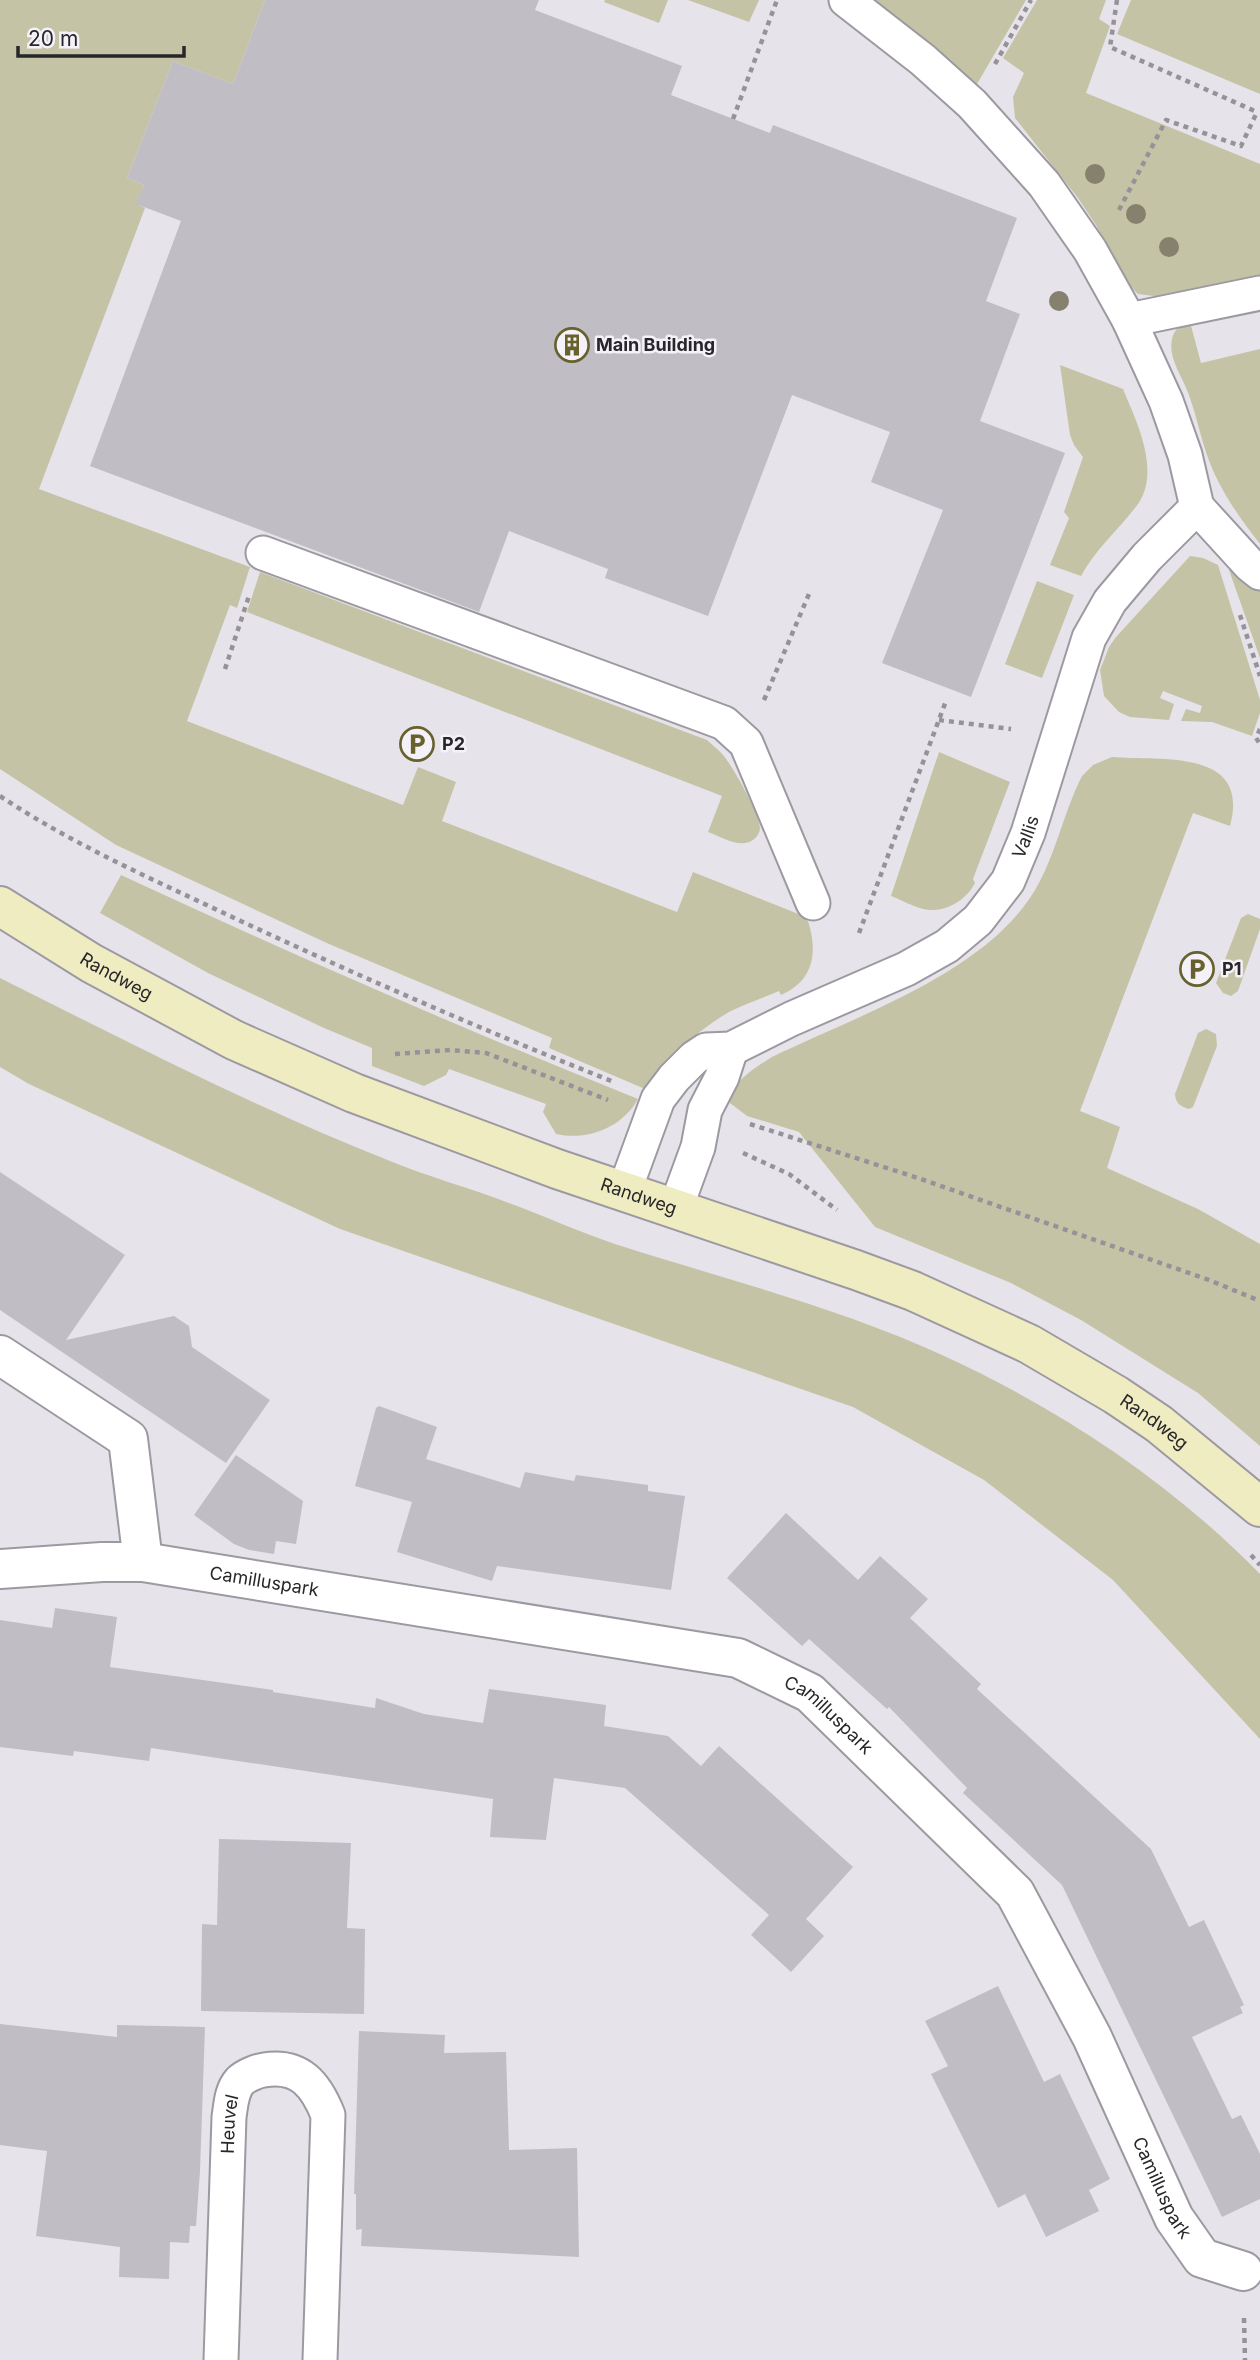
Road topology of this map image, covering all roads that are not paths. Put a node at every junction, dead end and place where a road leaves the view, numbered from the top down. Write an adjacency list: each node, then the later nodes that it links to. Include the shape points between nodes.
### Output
1 (846, 0): 3 (lane, via 972,104 1044,184 1090,250)
2 (1260, 293): 3 (lane)
3 (1129, 320): 4 (lane, via 1166,401)
4 (1198, 507): 6 (lane); 9 (lane, Vallis, via 1110,601 1089,638 1028,833 1008,881 978,920 947,946 906,969)
5 (263, 553): 7 (lane, via 724,723 746,743)
6 (1260, 573)
7 (813, 903)
8 (0, 906): 10 (main road, Randweg, via 91,963 234,1041 414,1116)
9 (731, 1049): 10 (lane, Vallis, via 706,1050 665,1089); 11 (lane, via 705,1110 698,1147)
10 (624, 1192): 11 (main road, Randweg)
11 (675, 1210): 13 (main road, Randweg, via 890,1283 1029,1344 1159,1424)
12 (0, 1354): 14 (street, via 128,1439)
13 (1260, 1507)
14 (143, 1562): 15 (street, Camilluspark); 16 (street, Camilluspark, via 738,1658 810,1693 1015,1893 1092,2037 1174,2218 1202,2258)
15 (0, 1569)
16 (1243, 2272)
17 (221, 2360): 18 (lane, Heuvel, via 232,2096 241,2079 281,2067 301,2075 315,2088 328,2115)
18 (320, 2360)

